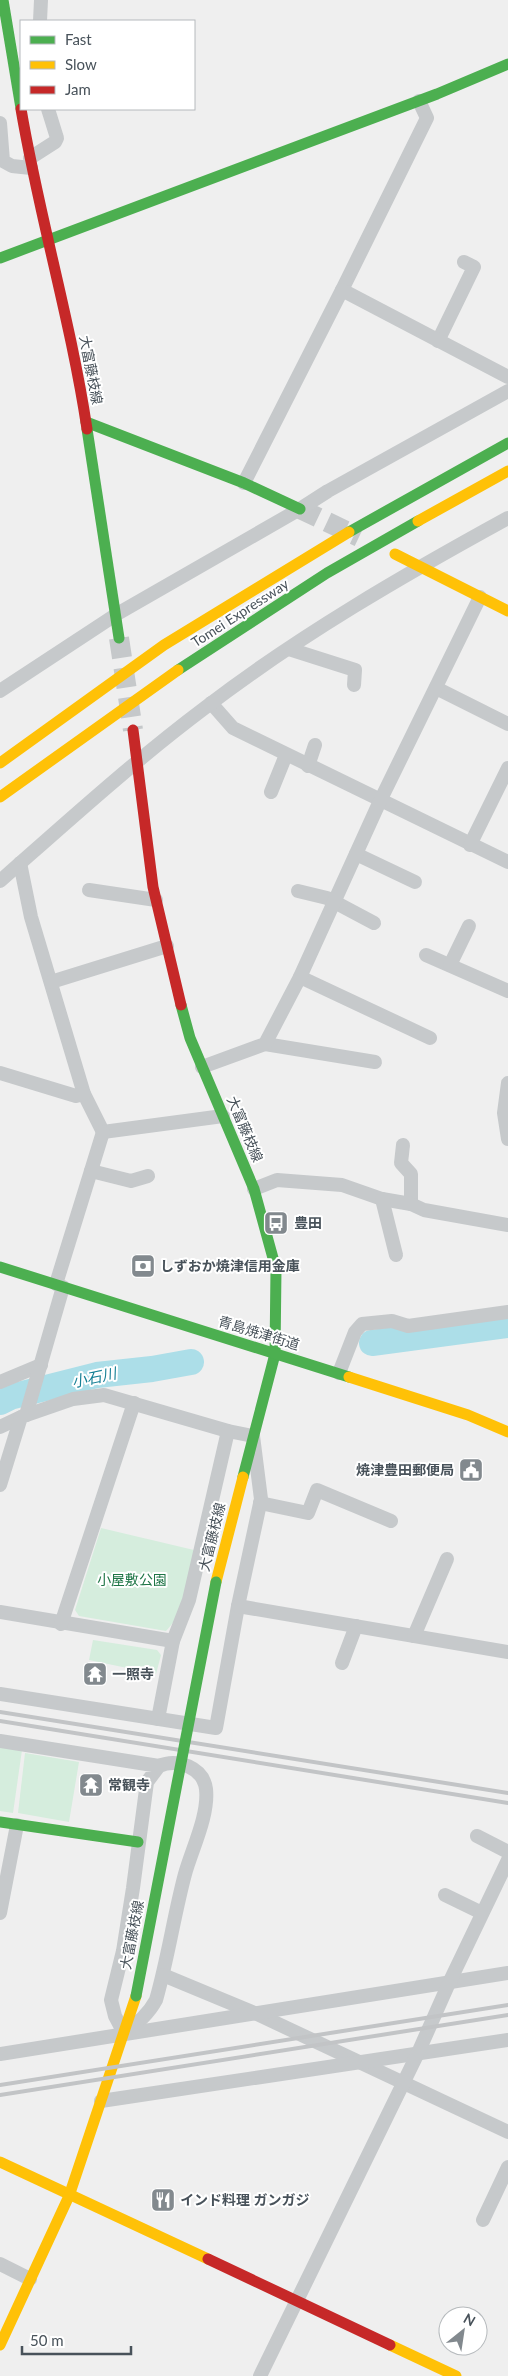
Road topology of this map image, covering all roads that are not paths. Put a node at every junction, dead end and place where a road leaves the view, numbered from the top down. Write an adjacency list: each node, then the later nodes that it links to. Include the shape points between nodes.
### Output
1 (3, 0): 6 (main road, 大富藤枝線)
2 (41, 0): 3 (street)
3 (40, 20)
4 (508, 64): 5 (main road)
5 (419, 101): 12 (main road); 15 (street, via 427,118)
6 (20, 102)
7 (21, 110): 11 (main road, 大富藤枝線)
8 (48, 110): 11 (street, via 57,138)
9 (0, 123): 10 (street)
10 (1, 154): 11 (street, via 3,161 12,166)
11 (31, 163): 12 (main road, 大富藤枝線)
12 (49, 239): 13 (main road); 19 (main road, 大富藤枝線)
13 (0, 258)
14 (464, 262): 16 (street, via 474,267)
15 (342, 290): 16 (street); 22 (street)
16 (438, 341): 17 (street)
17 (508, 377)
18 (508, 391): 23 (street, via 328,491)
19 (86, 422): 22 (main road); 29 (main road, 大富藤枝線)
20 (508, 444): 41 (main road, Tomei Expressway, bridge, via 359,525 187,629)
21 (508, 471): 45 (main road, Tomei Expressway, bridge, via 304,589 86,734)
22 (244, 483): 23 (main road)
23 (300, 510): 29 (street)
24 (508, 518): 26 (street)
25 (395, 554): 26 (main road)
26 (419, 567): 27 (main road); 31 (street)
27 (480, 597): 28 (main road); 34 (street)
28 (508, 610)
29 (117, 614): 30 (main road, 大富藤枝線); 33 (street)
30 (119, 638)
31 (289, 649): 32 (street, via 355,670); 35 (street)
32 (354, 685)
33 (1, 688)
34 (436, 688): 36 (street); 46 (street)
35 (211, 703): 39 (street, via 232,728); 40 (street)
36 (508, 724)
37 (133, 730): 40 (main road, 大富藤枝線)
38 (315, 745): 42 (street)
39 (286, 755): 42 (street); 44 (street)
40 (136, 762): 50 (street); 55 (main road, 大富藤枝線)
41 (0, 763)
42 (308, 766): 46 (street)
43 (508, 768): 47 (street)
44 (271, 792)
45 (0, 797)
46 (380, 801): 47 (street); 48 (street)
47 (470, 844): 49 (street)
48 (356, 854): 52 (street); 56 (street)
49 (508, 862)
50 (20, 863): 51 (street); 63 (street, via 31,916)
51 (0, 881)
52 (415, 882)
53 (89, 890): 55 (street)
54 (298, 891): 56 (street)
55 (156, 900): 59 (main road, 大富藤枝線)
56 (334, 902): 57 (street); 62 (street)
57 (374, 923)
58 (469, 926): 61 (street)
59 (166, 946): 63 (street); 68 (main road, 大富藤枝線, via 190,1038)
60 (426, 954): 61 (street)
61 (450, 965): 64 (street)
62 (300, 977): 65 (street); 66 (street)
63 (51, 982): 71 (street)
64 (508, 991)
65 (430, 1038)
66 (264, 1044): 67 (street); 68 (street)
67 (375, 1062)
68 (202, 1067): 72 (main road, 大富藤枝線)
69 (0, 1072): 71 (street, via 76,1096)
70 (508, 1083): 74 (street, via 504,1113)
71 (84, 1094): 73 (street)
72 (223, 1116): 73 (street); 78 (main road, 大富藤枝線)
73 (103, 1132): 76 (street)
74 (508, 1139)
75 (403, 1145): 80 (street, via 401,1163 411,1174)
76 (91, 1171): 77 (street, via 131,1181); 84 (street)
77 (148, 1176)
78 (254, 1189): 79 (street, via 277,1180 342,1185); 86 (main road, 大富藤枝線, via 276,1268)
79 (382, 1199): 80 (street); 82 (street)
80 (410, 1204): 81 (street, via 424,1210)
81 (508, 1225)
82 (396, 1255)
83 (0, 1268): 84 (main road, 青島焼津街道)
84 (59, 1285): 86 (main road, 青島焼津街道); 87 (street)
85 (508, 1312): 88 (street, via 408,1326 392,1321 362,1324 355,1332)
86 (275, 1354): 88 (main road, 青島焼津街道); 95 (main road, 大富藤枝線)
87 (39, 1368): 89 (street); 91 (street)
88 (339, 1373): 94 (main road, 青島焼津街道, via 468,1415)
89 (0, 1382)
90 (134, 1403): 91 (street, via 104,1394); 93 (street); 102 (street)
91 (25, 1412): 92 (street); 96 (street)
92 (0, 1427)
93 (228, 1431): 95 (street); 105 (street, via 189,1600)
94 (508, 1432)
95 (253, 1436): 97 (street); 125 (main road, 大富藤枝線, bridge, via 216,1582 136,1996)
96 (0, 1485)
97 (260, 1503): 98 (street, via 308,1513 317,1490); 100 (street)
98 (391, 1520)
99 (447, 1559): 104 (street)
100 (238, 1606): 103 (street); 109 (street, via 216,1728)
101 (0, 1612): 102 (street)
102 (61, 1624): 105 (street)
103 (356, 1626): 104 (street); 107 (street)
104 (414, 1636): 106 (street)
105 (173, 1641): 109 (street)
106 (508, 1652)
107 (342, 1663)
108 (0, 1694): 109 (street)
109 (158, 1719)
110 (0, 1741): 111 (street)
111 (159, 1766): 115 (street, via 147,1782); 122 (street, via 172,1763 192,1767 204,1780 206,1790)
112 (0, 1822): 113 (main road)
113 (17, 1824): 115 (main road); 119 (street)
114 (477, 1836): 116 (street)
115 (138, 1842): 125 (street, via 130,1906 111,2000)
116 (508, 1852)
117 (508, 1860): 120 (street)
118 (445, 1895): 120 (street)
119 (0, 1913)
120 (482, 1913): 123 (street)
121 (508, 1973): 123 (street)
122 (163, 1976): 124 (street); 125 (street, via 151,2010)
123 (448, 1983): 124 (street); 127 (street)
124 (257, 2014): 125 (street); 129 (street)
125 (124, 2033): 128 (street); 131 (main road, 大富藤枝線)
126 (508, 2040): 127 (street)
127 (418, 2053): 129 (street); 130 (street)
128 (0, 2054)
129 (363, 2063): 130 (street); 131 (street)
130 (402, 2082): 132 (street); 139 (street)
131 (101, 2101): 135 (main road, 大富藤枝線)
132 (508, 2132)
133 (0, 2162): 135 (main road)
134 (508, 2167): 136 (street)
135 (69, 2196): 138 (main road, 大富藤枝線); 139 (main road)
136 (483, 2220)
137 (0, 2264): 138 (street)
138 (30, 2279): 140 (main road, 大富藤枝線)
139 (296, 2300): 141 (street); 142 (main road)
140 (0, 2345)
141 (260, 2376)
142 (456, 2376)

